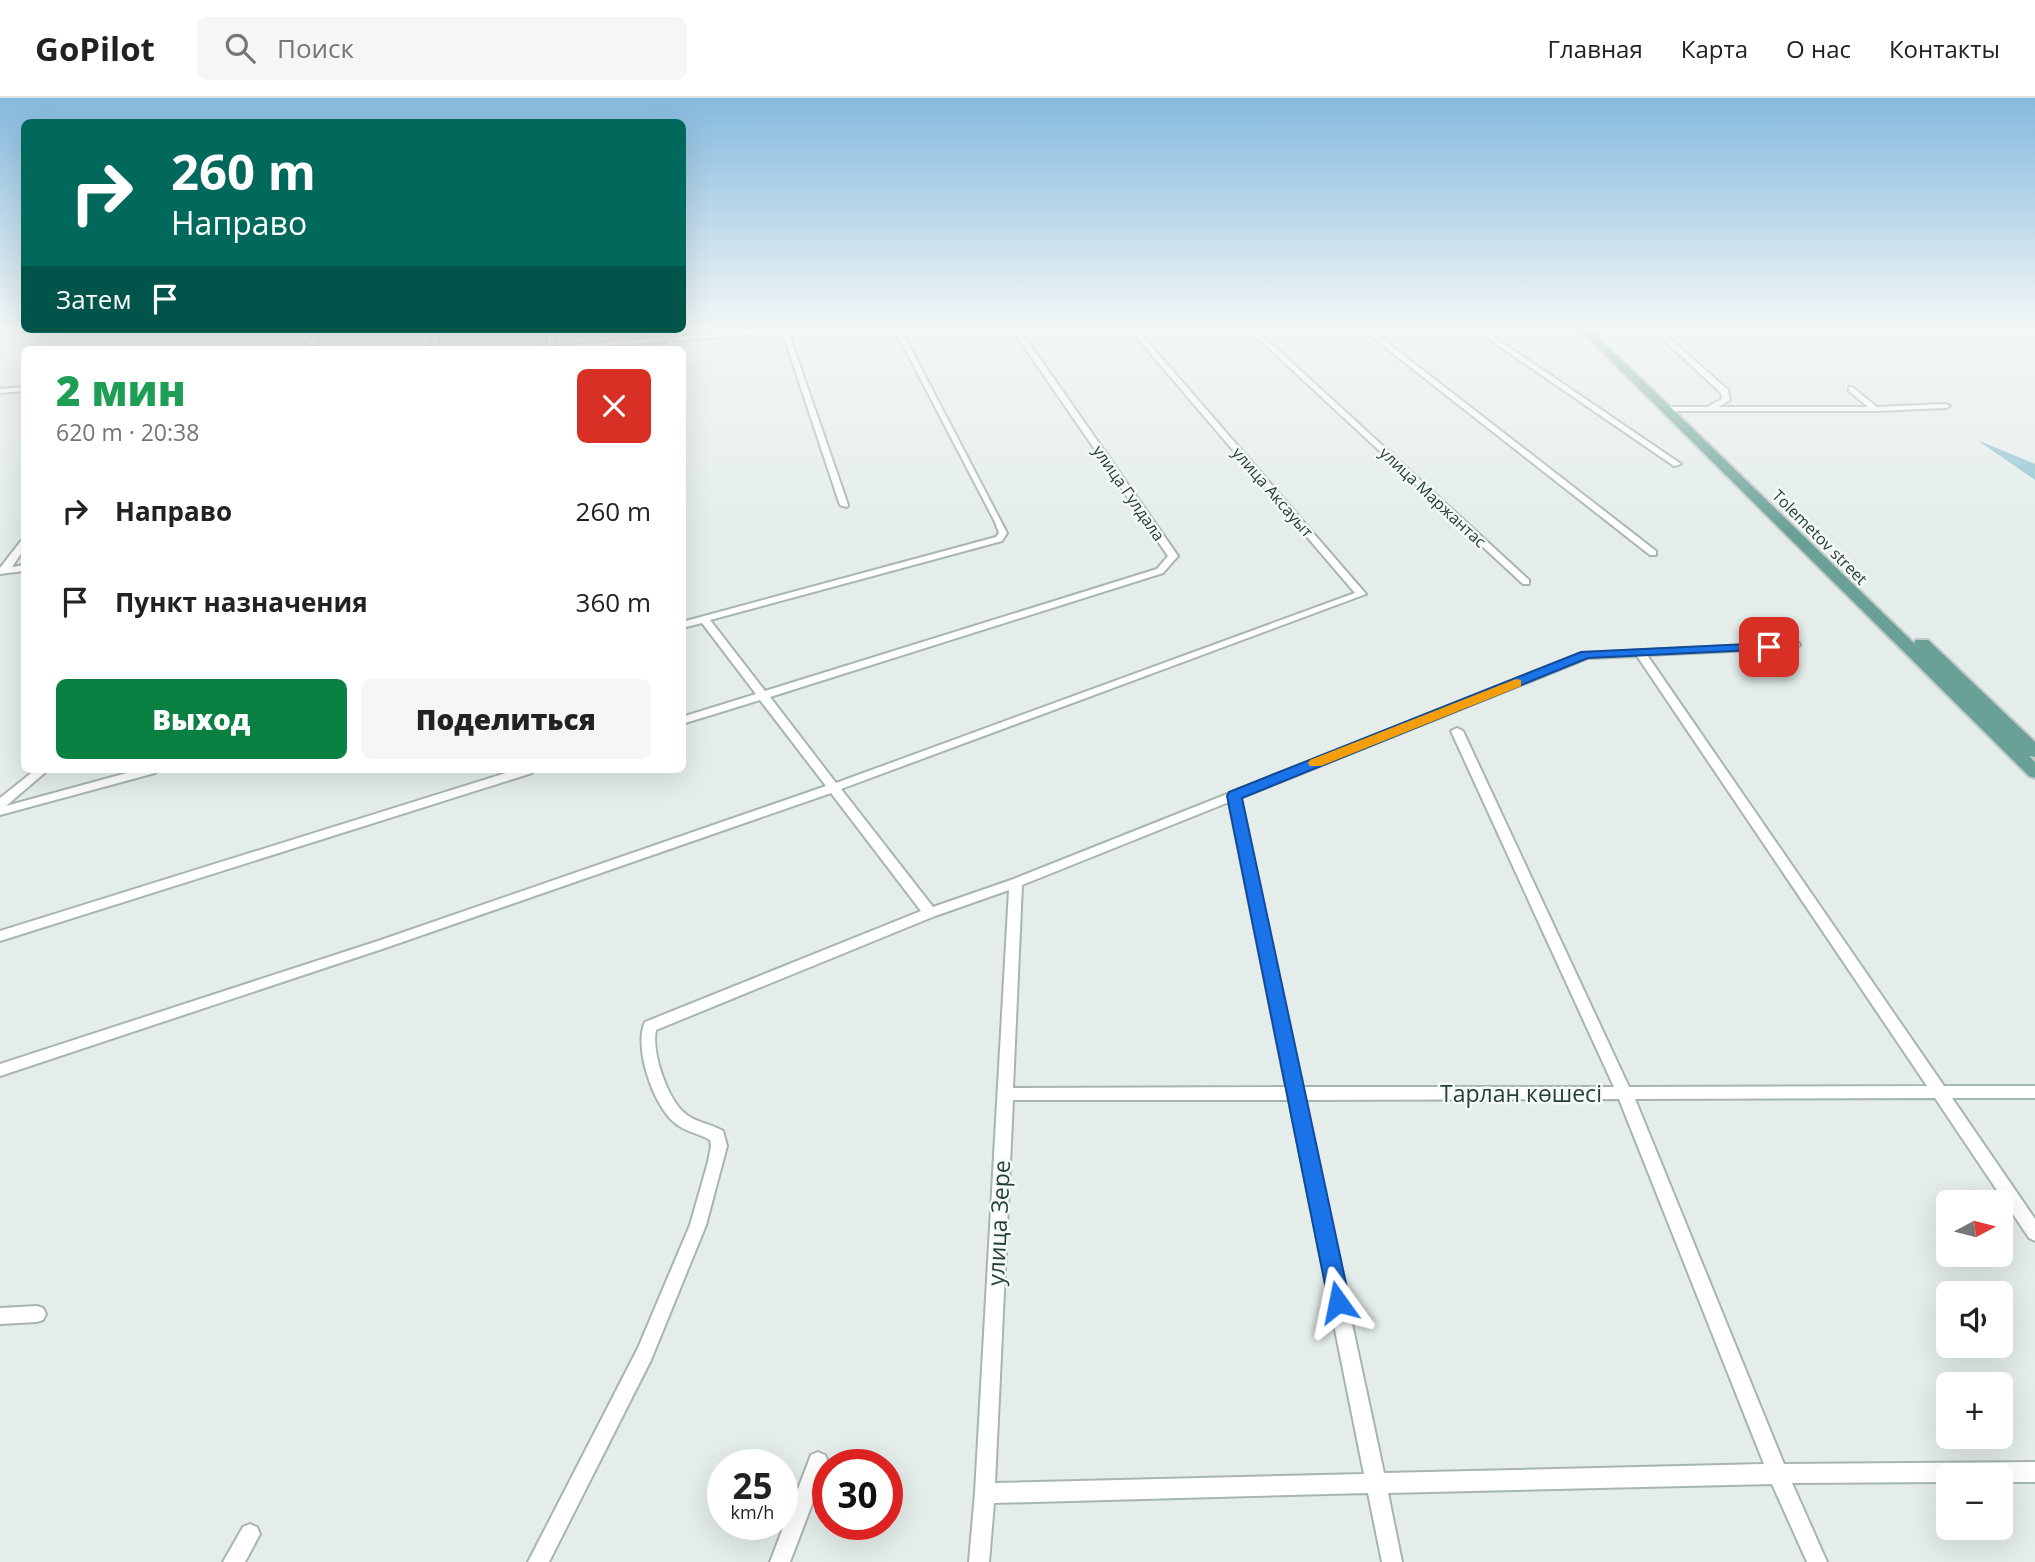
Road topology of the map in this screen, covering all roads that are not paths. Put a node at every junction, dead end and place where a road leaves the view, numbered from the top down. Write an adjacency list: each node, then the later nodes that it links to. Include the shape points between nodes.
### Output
1 (806, 394): 17 (street)
2 (932, 394): 24 (street, via 999,522 1003,533 999,539)
3 (1061, 394): 20 (street, улица Гулдала)
4 (1189, 394): 36 (street, улица Аксауыт, via 1361,594)
5 (1322, 394): 23 (street, улица Маржантас)
6 (1449, 394): 19 (street)
7 (1574, 394): 16 (street)
8 (1656, 394): 13 (main road, Tolemetov street)
9 (1658, 394): 13 (main road, Tolemetov street)
10 (1725, 394): 14 (street, via 1726,400)
11 (1858, 394): 15 (street)
12 (1946, 406): 15 (street)
13 (1672, 409): 14 (street); 31 (main road, Tolemetov street); 32 (main road, Tolemetov street)
14 (1708, 409): 15 (street)
15 (1875, 409)
16 (1677, 464)
17 (844, 505)
18 (21, 547): 22 (street)
19 (1653, 553)
20 (1173, 556): 28 (street, via 1160,571)
21 (21, 568): 22 (street)
22 (2, 571)
23 (1526, 582)
24 (704, 618): 25 (street); 28 (street)
25 (686, 624)
26 (1795, 645): 27 (street)
27 (1640, 652): 37 (street, via 1586,654); 48 (street)
28 (763, 696): 29 (street); 36 (street)
29 (686, 721)
30 (1457, 731): 47 (street)
31 (2035, 752)
32 (2035, 772)
33 (38, 773): 38 (street)
34 (140, 773): 39 (street)
35 (518, 773): 42 (street)
36 (833, 788): 41 (street); 43 (street)
37 (1234, 796): 40 (street); 46 (street)
38 (0, 804)
39 (0, 811)
40 (1016, 883): 41 (street); 45 (street, улица Зере)
41 (930, 913): 59 (street, via 646,1030 671,1110 680,1120 717,1136 716,1162 698,1225 645,1354)
42 (0, 936)
43 (0, 1070)
44 (2035, 1092): 48 (street, Тарлан көшесі)
45 (1006, 1094): 46 (street, Тарлан көшесі); 56 (street, улица Зере)
46 (1296, 1094): 47 (street, Тарлан көшесі); 55 (street)
47 (1625, 1094): 48 (street, Тарлан көшесі); 53 (street)
48 (1941, 1094): 49 (street)
49 (2035, 1233)
50 (37, 1314): 51 (street)
51 (0, 1316)
52 (2035, 1472): 53 (street)
53 (1778, 1474): 55 (street); 63 (street)
54 (812, 1478): 60 (street)
55 (1376, 1483): 56 (street); 62 (street)
56 (985, 1493): 61 (street, улица Зере)
57 (250, 1534): 58 (street)
58 (233, 1562)
59 (538, 1562)
60 (780, 1562)
61 (979, 1562)
62 (1392, 1562)
63 (1817, 1562)

